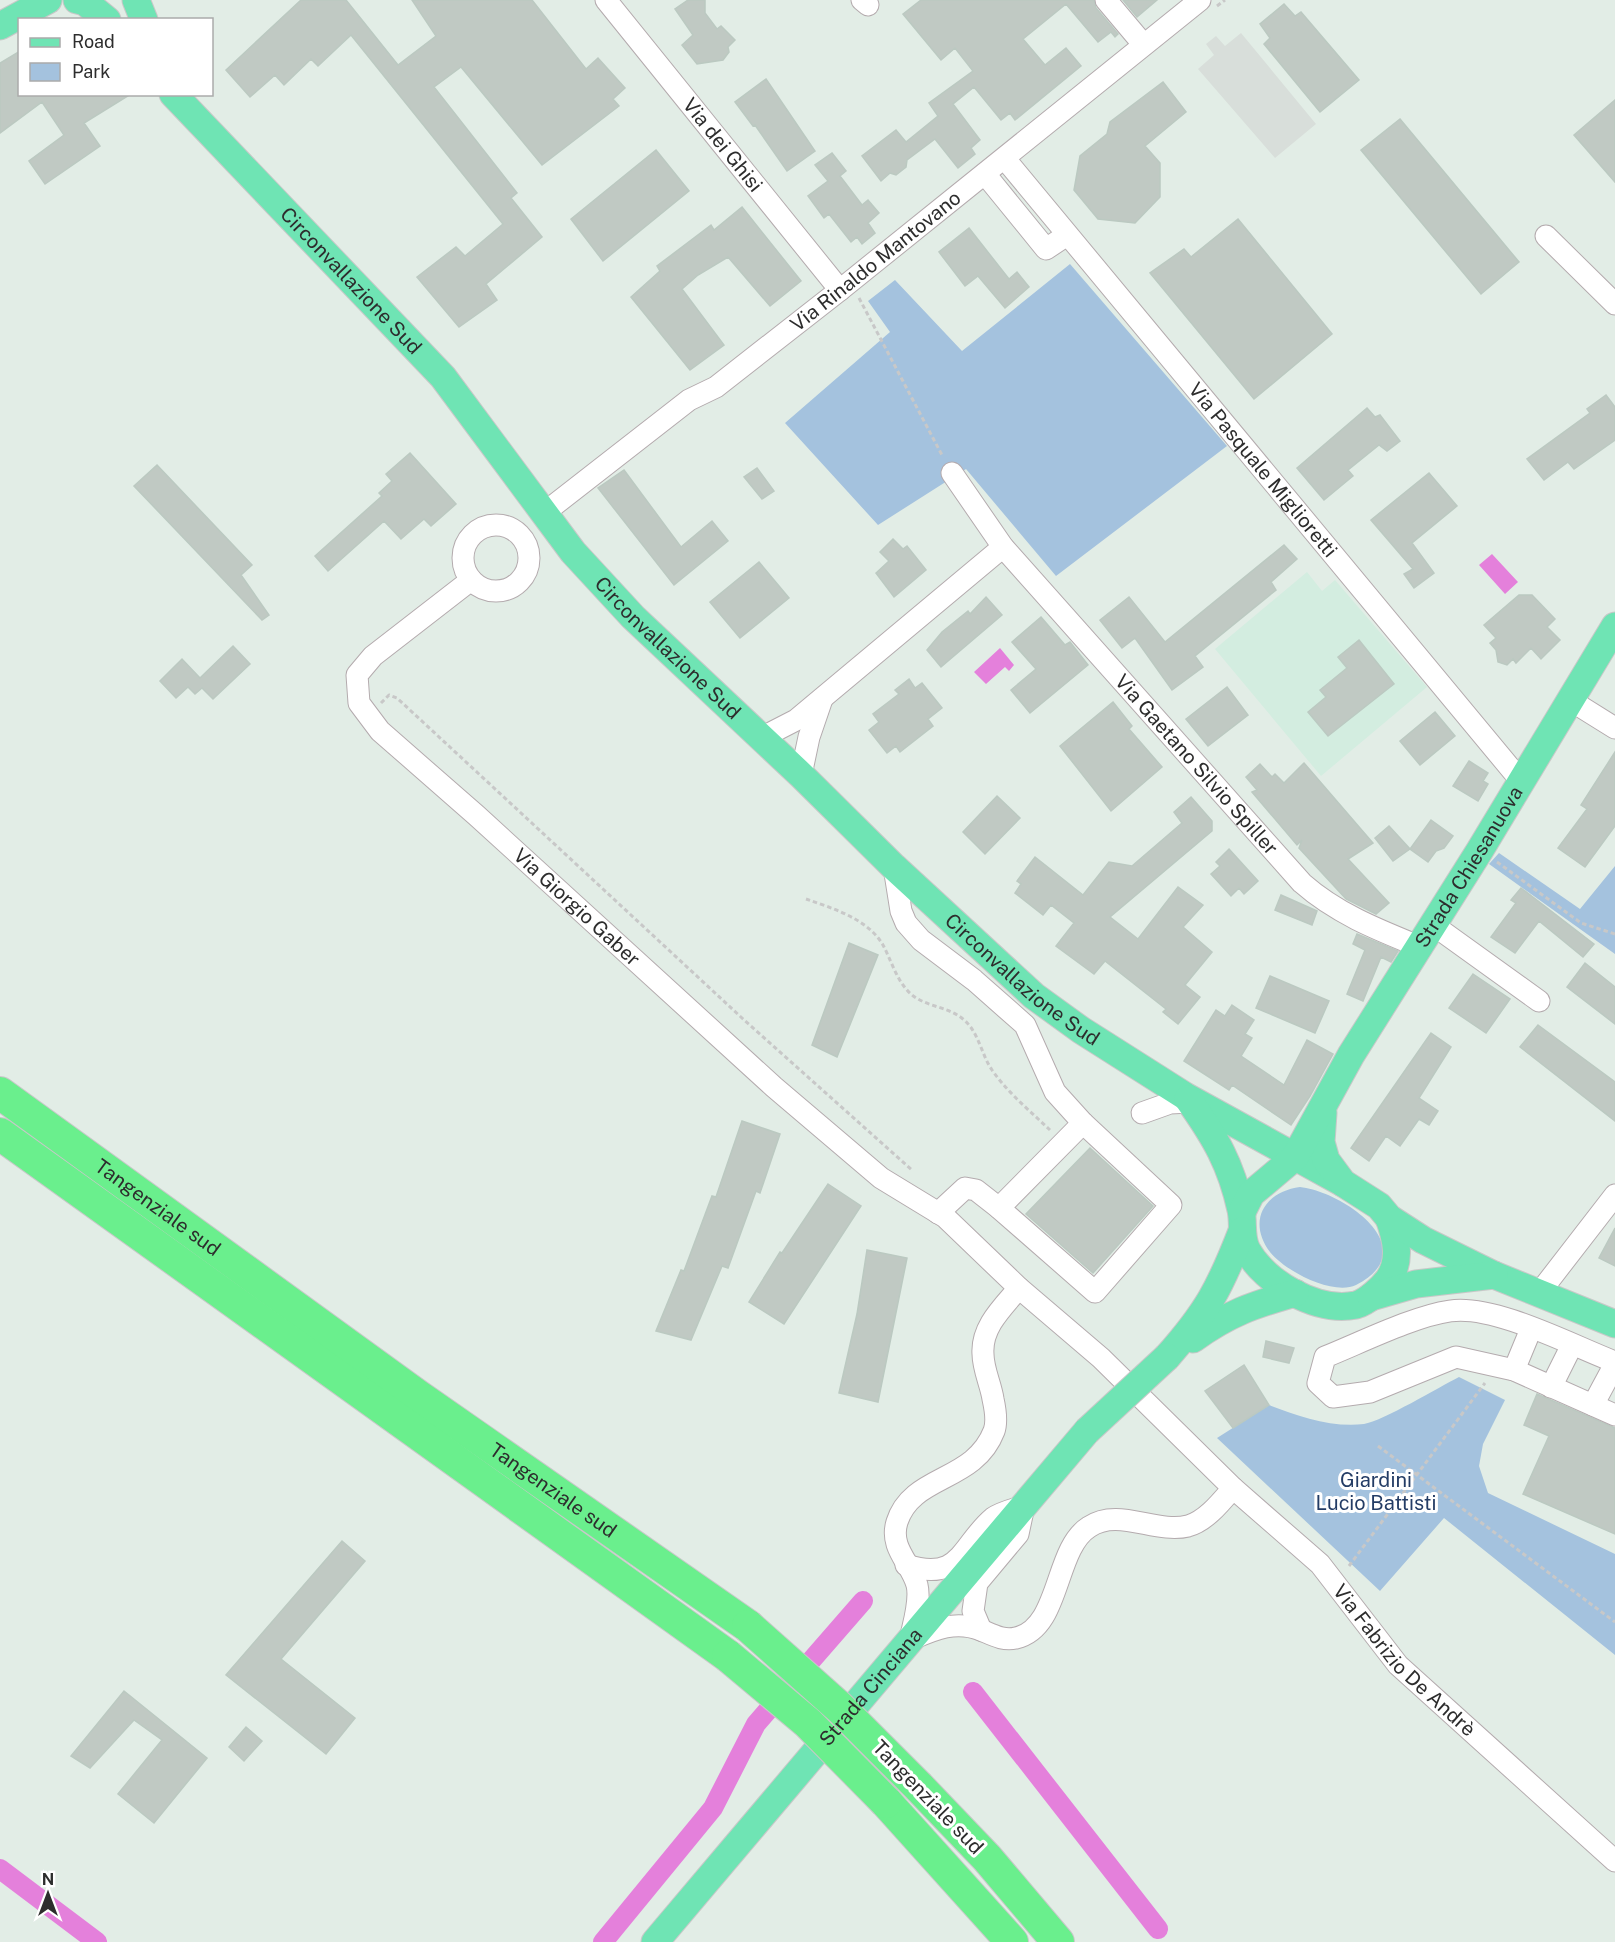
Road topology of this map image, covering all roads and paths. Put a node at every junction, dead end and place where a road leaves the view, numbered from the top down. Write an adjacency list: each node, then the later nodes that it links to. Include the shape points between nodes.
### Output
1 (48, 0): 11 (main road)
2 (77, 0): 8 (main road)
3 (136, 0): 9 (main road)
4 (152, 0): 10 (main road)
5 (606, 0): 22 (street, Via dei Ghisi)
6 (1106, 0): 12 (street)
7 (1200, 0): 12 (street, Via Rinaldo Mantovano)
8 (105, 13)
9 (143, 18)
10 (154, 18)
11 (0, 26)
12 (1143, 44): 16 (street, Via Rinaldo Mantovano)
13 (175, 96): 15 (main road, Circonvallazione Sud)
14 (187, 96): 15 (main road, Circonvallazione Sud)
15 (213, 134): 25 (main road, Circonvallazione Sud, via 443,377)
16 (1005, 159): 17 (street, Via Rinaldo Mantovano); 18 (street, Via Pasquale Miglioretti)
17 (985, 174): 19 (street); 22 (street, Via Rinaldo Mantovano)
18 (1026, 184): 19 (street, via 1012,187); 20 (street, Via Pasquale Miglioretti)
19 (1009, 203): 20 (street, via 1046,249)
20 (1067, 235): 35 (street, Via Pasquale Miglioretti)
21 (1546, 236): 23 (street)
22 (848, 292): 24 (path); 25 (street, Via Rinaldo Mantovano, via 716,387 689,400)
23 (1615, 304)
24 (952, 473): 26 (street, Via Gaetano Silvio Spiller)
25 (544, 513): 33 (main road, Circonvallazione Sud, via 573,552 633,617)
26 (1003, 547): 29 (street); 40 (street, Via Gaetano Silvio Spiller, via 1302,883 1356,920)
27 (471, 580): 31 (street, Via Giorgio Gaber, via 373,656 357,675 359,703)
28 (1615, 626): 30 (main road, Strada Chiesanuova)
29 (822, 699): 33 (street, via 796,720); 34 (street)
30 (1570, 700): 32 (street); 35 (main road, Strada Chiesanuova)
31 (368, 716): 52 (path, via 389,695 397,698); 56 (street, Via Giorgio Gaber, via 774,1087 881,1178)
32 (1615, 728)
33 (762, 738): 34 (main road, Circonvallazione Sud)
34 (801, 775): 37 (main road, Circonvallazione Sud)
35 (1521, 781): 36 (main road, Strada Chiesanuova)
36 (1480, 850): 39 (path, via 1581,923); 40 (main road, Strada Chiesanuova)
37 (894, 867): 44 (main road, Circonvallazione Sud, via 1034,996); 47 (street, via 906,923 921,940 1025,1025 1047,1080)
38 (806, 899): 49 (path, via 837,910 869,930 882,943 905,989 915,998 962,1018 972,1029 994,1073)
39 (1615, 934)
40 (1425, 935): 41 (street, Via Gaetano Silvio Spiller); 45 (main road, Strada Chiesanuova, via 1341,1072)
41 (1539, 1001)
42 (0, 1080): 51 (highway, via 74,1132)
43 (0, 1093): 51 (highway, Tangenziale sud)
44 (1188, 1099): 46 (street); 50 (main road, Circonvallazione Sud, via 1225,1115); 58 (main road, Circonvallazione Sud, via 1217,1139 1232,1177)
45 (1323, 1109): 50 (main road); 53 (main road, Circonvallazione Sud, via 1323,1152)
46 (1142, 1113)
47 (1077, 1116): 49 (street); 55 (street, via 1171,1205 1095,1292)
48 (0, 1134): 86 (highway, Tangenziale sud, bridge, via 729,1656 808,1723 886,1802)
49 (1063, 1143): 55 (street)
50 (1295, 1157): 53 (main road); 58 (main road, via 1251,1194)
51 (92, 1160): 87 (highway, Tangenziale sud, bridge, via 418,1396 748,1626 839,1707 919,1787 987,1857)
52 (912, 1170)
53 (1343, 1183): 57 (main road, Circonvallazione Sud, via 1379,1206)
54 (1615, 1195): 61 (street)
55 (999, 1208): 56 (street, via 976,1190 965,1188)
56 (938, 1213): 60 (street, Via Giorgio Gaber)
57 (1389, 1218): 59 (main road, Circonvallazione Sud, via 1423,1240); 63 (main road, Circonvallazione Sud, via 1397,1240 1396,1258 1389,1279)
58 (1242, 1222): 62 (main road, Circonvallazione Sud, via 1245,1247 1254,1262); 67 (main road, via 1220,1287 1200,1320)
59 (1494, 1275): 61 (main road, Circonvallazione Sud); 63 (main road, Circonvallazione Sud, via 1416,1284)
60 (1019, 1288): 75 (street, Via Giorgio Gaber, via 1101,1358); 79 (street, via 996,1314 986,1333 982,1355 994,1402 995,1429 965,1468 922,1488 904,1508 894,1539)
61 (1540, 1292): 64 (main road, Circonvallazione Sud)
62 (1295, 1293): 63 (main road, Circonvallazione Sud, via 1323,1304 1344,1306); 67 (main road, via 1250,1305 1230,1315)
63 (1370, 1297)
64 (1615, 1324)
65 (1531, 1329): 66 (street); 69 (street); 69 (street, via 1487,1312 1450,1311 1325,1357 1318,1383 1333,1397 1370,1392 1456,1357)
66 (1572, 1346): 68 (street); 71 (street)
67 (1167, 1357): 78 (main road, Strada Cinciana, bridge, via 1087,1431)
68 (1615, 1363): 72 (street)
69 (1514, 1370): 71 (street)
70 (1485, 1383): 76 (path)
71 (1551, 1387): 72 (street)
72 (1593, 1405): 73 (street)
73 (1615, 1415)
74 (1378, 1446): 76 (path)
75 (1200, 1454): 77 (street, Via Fabrizio De Andrè)
76 (1418, 1476): 80 (path); 81 (path)
77 (1233, 1488): 82 (street, via 1211,1512 1188,1526 1112,1519 1089,1527 1076,1542 1044,1616 1033,1630 1016,1638 994,1637); 84 (street, Via Fabrizio De Andrè, via 1320,1564 1398,1665)
78 (1024, 1506): 79 (street, via 994,1518 960,1559 936,1570); 82 (street, via 1018,1534 977,1583 973,1611); 83 (main road, Strada Cinciana)
79 (906, 1565): 83 (street, via 917,1586)
80 (1349, 1566)
81 (1615, 1622)
82 (981, 1630): 83 (street, via 952,1624)
83 (910, 1640): 85 (main road, Strada Cinciana)
84 (1615, 1861)
85 (655, 1942)
86 (1012, 1942)
87 (1058, 1942)

